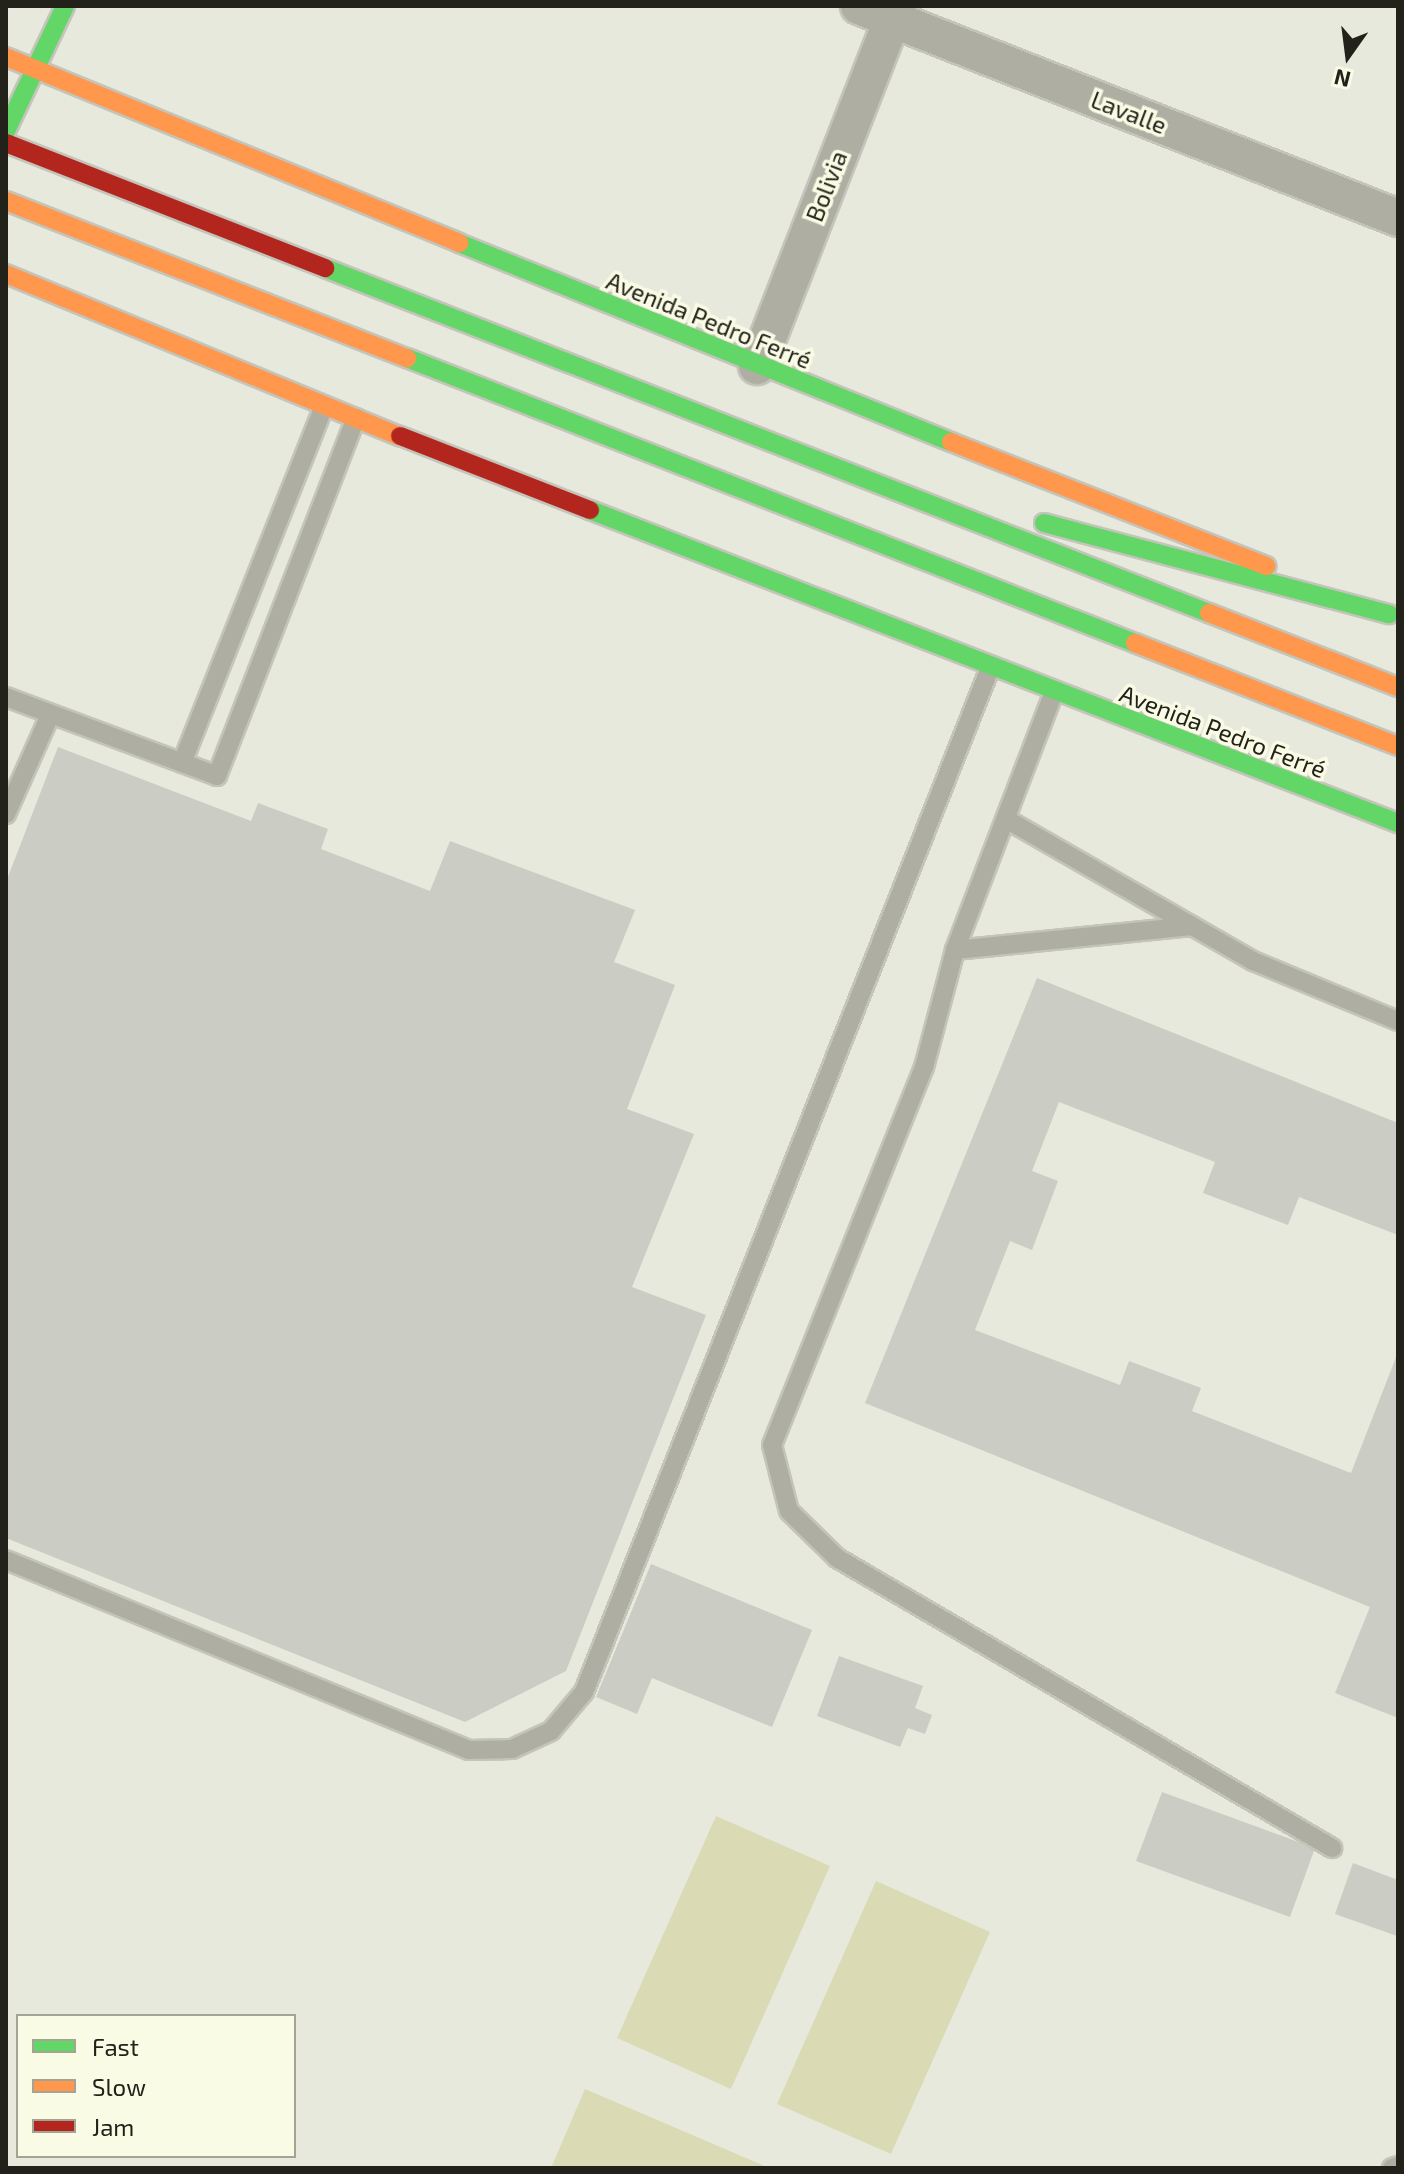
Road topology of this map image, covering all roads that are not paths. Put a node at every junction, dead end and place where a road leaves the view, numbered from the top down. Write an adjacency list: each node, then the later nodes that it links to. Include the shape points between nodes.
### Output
1 (65, 6): 4 (main road)
2 (882, 10): 8 (street, Lavalle); 10 (street, Bolivia)
3 (6, 57): 4 (main road, Avenida Pedro Ferré)
4 (35, 68): 5 (main road); 10 (main road, Avenida Pedro Ferré)
5 (6, 131)
6 (6, 143): 13 (main road)
7 (6, 201): 20 (main road, Avenida Pedro Ferré)
8 (1398, 218)
9 (6, 274): 11 (main road, Avenida Pedro Ferré)
10 (757, 366): 14 (main road, Avenida Pedro Ferré)
11 (324, 406): 12 (main road, Avenida Pedro Ferré); 21 (lane)
12 (356, 418): 15 (main road, Avenida Pedro Ferré); 21 (lane, via 217,776)
13 (897, 489): 14 (main road); 16 (main road)
14 (1393, 616)
15 (990, 668): 17 (main road, Avenida Pedro Ferré); 28 (lane, via 584,1692 551,1731 512,1749 469,1750)
16 (1398, 687)
17 (1054, 692): 23 (main road, Avenida Pedro Ferré); 24 (lane)
18 (6, 697): 19 (lane)
19 (50, 715): 21 (lane); 22 (lane)
20 (1398, 746)
21 (182, 763)
22 (6, 814)
23 (1396, 817)
24 (1006, 819): 25 (lane); 26 (lane)
25 (1192, 926): 26 (lane); 27 (lane, via 1253,961)
26 (955, 950): 29 (lane, via 924,1067 772,1445 789,1511 837,1558)
27 (1398, 1021)
28 (6, 1560)
29 (1332, 1848)
30 (1398, 2166): 31 (lane)
31 (1392, 2168)

